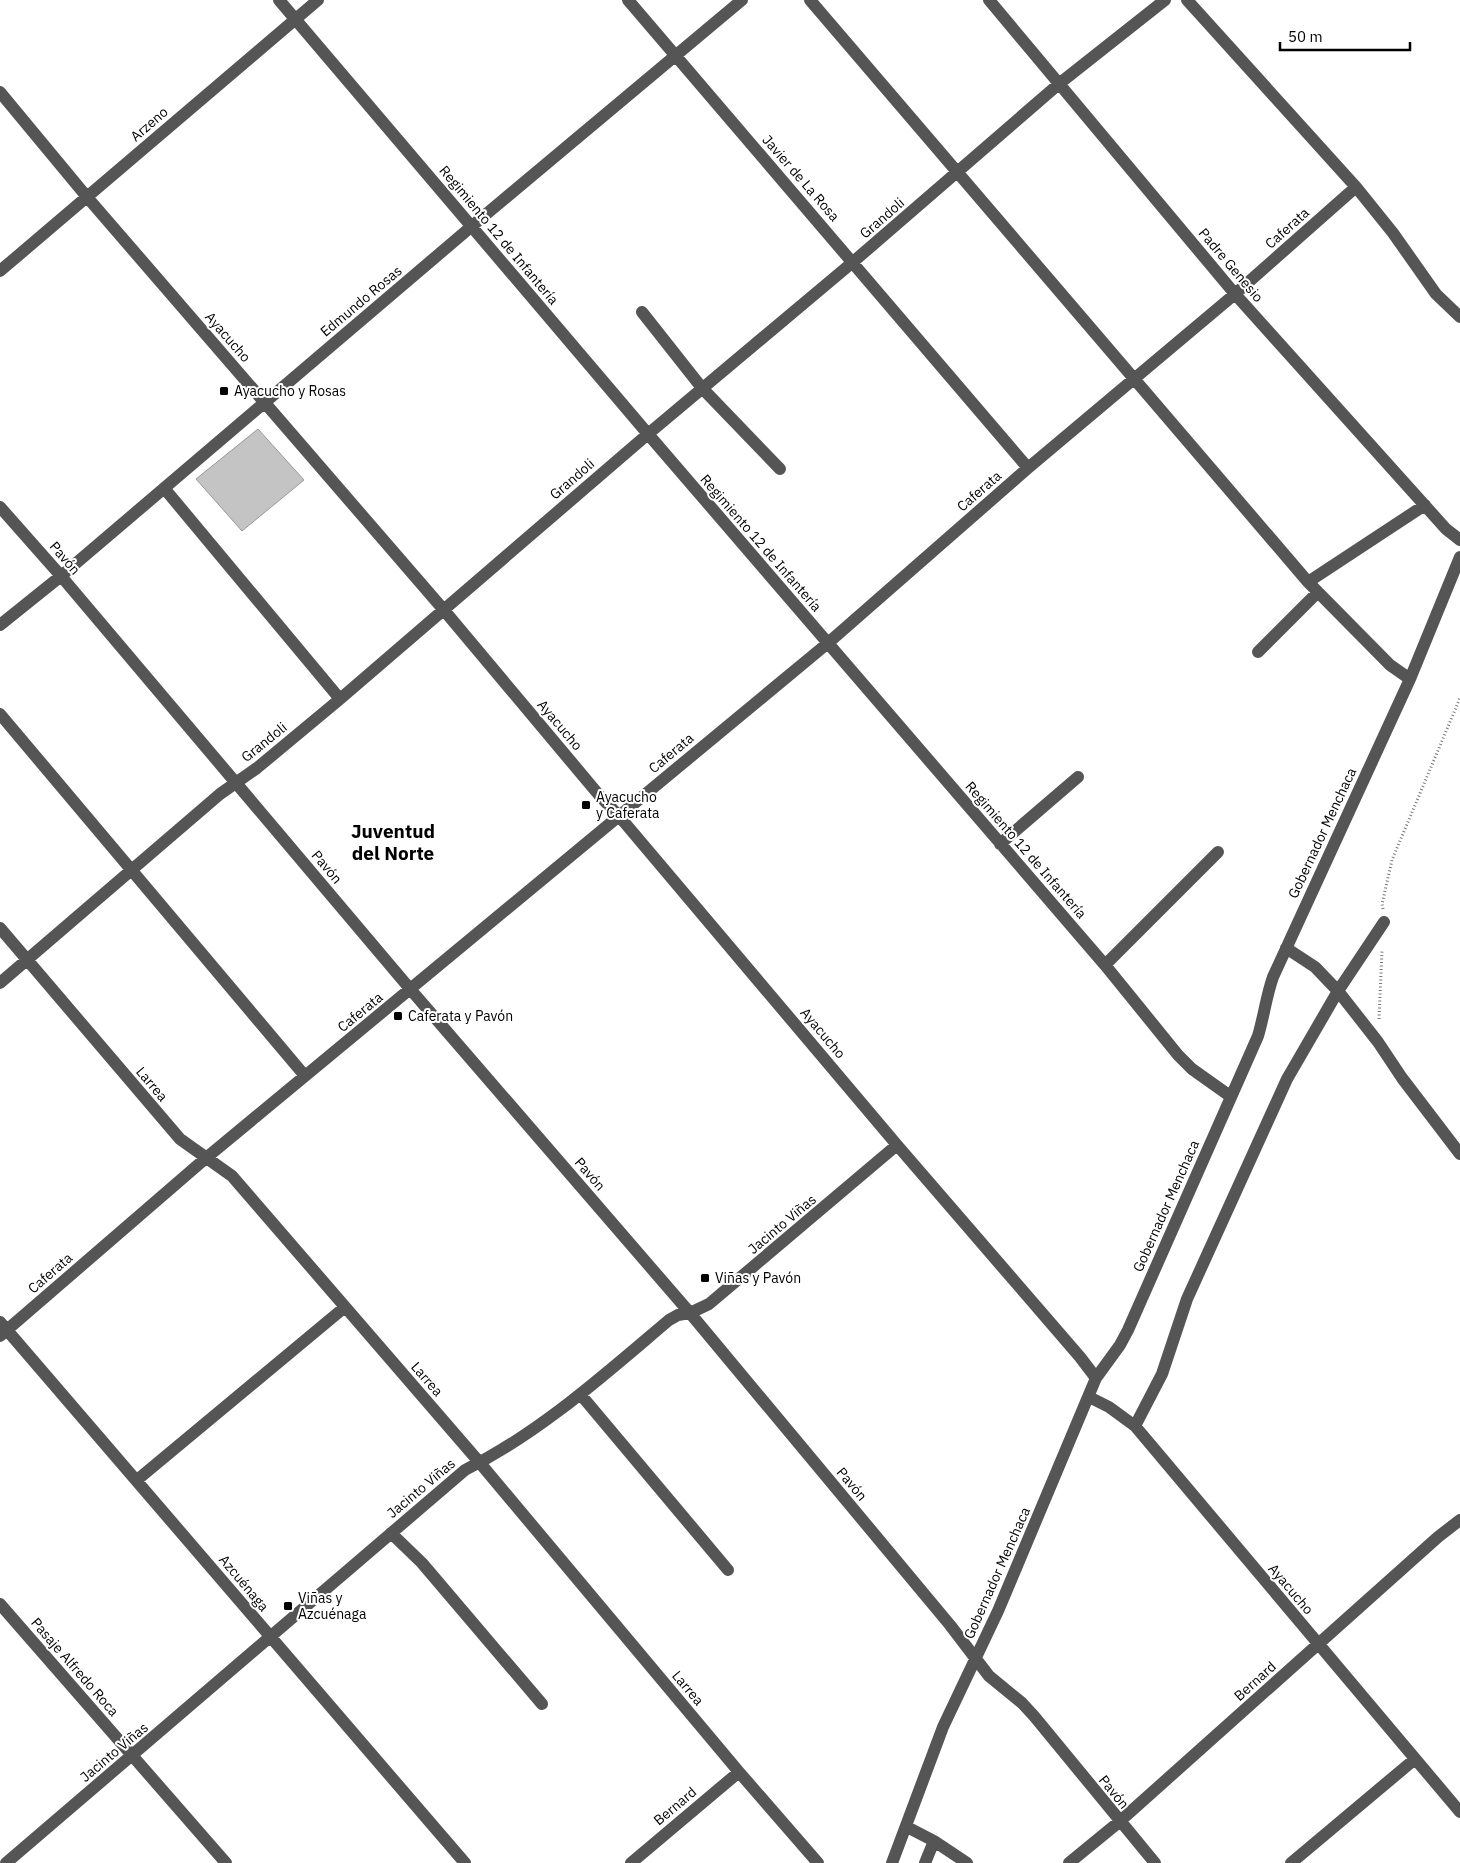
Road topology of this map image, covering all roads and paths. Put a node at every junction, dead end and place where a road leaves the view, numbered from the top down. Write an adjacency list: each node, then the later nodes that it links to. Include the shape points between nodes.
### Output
1 (279, 0): 9 (street, Regimiento 12 de Infantería)
2 (318, 0): 9 (street, Arzeno)
3 (628, 0): 10 (street, Javier de La Rosa)
4 (742, 0): 10 (street, Edmundo Rosas)
5 (810, 0): 13 (street)
6 (989, 0): 11 (street, Padre Genesio)
7 (1165, 0): 11 (street, Grandoli)
8 (1187, 0): 14 (street)
9 (295, 19): 15 (street, Arzeno); 16 (street, Regimiento 12 de Infantería)
10 (676, 56): 16 (street, Edmundo Rosas); 17 (street, Javier de La Rosa)
11 (1060, 83): 13 (street, Grandoli); 19 (street, Padre Genesio)
12 (0, 92): 15 (street, Ayacucho)
13 (958, 173): 17 (street, Grandoli); 22 (street)
14 (1356, 187): 19 (street, Caferata); 21 (street, via 1436,294)
15 (88, 197): 18 (street, Arzeno); 24 (street, Ayacucho)
16 (472, 226): 24 (street, Edmundo Rosas); 25 (street, Regimiento 12 de Infantería)
17 (853, 262): 23 (street, Grandoli); 26 (street, Javier de La Rosa)
18 (0, 272)
19 (1235, 294): 22 (street, Caferata); 29 (street, Padre Genesio)
20 (642, 312): 23 (street)
21 (1460, 317)
22 (1134, 379): 26 (street, Caferata); 34 (street)
23 (702, 388): 25 (street, Grandoli); 27 (street)
24 (265, 402): 28 (street, Edmundo Rosas); 36 (street, Ayacucho)
25 (648, 434): 36 (street, Grandoli); 38 (street, Regimiento 12 de Infantería)
26 (1028, 468): 38 (street, Caferata)
27 (780, 469)
28 (164, 488): 33 (street, Edmundo Rosas); 42 (street)
29 (1425, 505): 31 (street, Padre Genesio); 34 (street)
30 (0, 507): 33 (street, Pavón)
31 (1460, 540)
32 (1460, 557): 40 (street, Gobernador Menchaca)
33 (61, 576): 37 (street, Edmundo Rosas); 45 (street, Pavón)
34 (1308, 582): 35 (street)
35 (1318, 592): 39 (street); 40 (street, via 1390,665)
36 (443, 609): 42 (street, Grandoli); 46 (street, Ayacucho)
37 (0, 626)
38 (828, 643): 46 (street, Caferata); 47 (street, Regimiento 12 de Infantería)
39 (1258, 652)
40 (1410, 679): 52 (street, Gobernador Menchaca)
41 (1460, 698): 50 (path, via 1392,860 1382,904)
42 (340, 699): 45 (street, Grandoli)
43 (0, 714): 49 (street)
44 (1078, 777): 47 (street)
45 (236, 783): 49 (street, Grandoli); 57 (street, Pavón)
46 (619, 816): 57 (street, Caferata); 62 (street, Ayacucho)
47 (1000, 844): 55 (street, Regimiento 12 de Infantería)
48 (1218, 852): 55 (street)
49 (131, 870): 54 (street, Grandoli); 60 (street)
50 (1384, 922): 58 (street)
51 (0, 928): 54 (street, Larrea)
52 (1286, 948): 58 (street, via 1315,967); 61 (street, Gobernador Menchaca, via 1268,992 1258,1036)
53 (1382, 950): 59 (path)
54 (27, 960): 56 (street, Grandoli); 64 (street, Larrea, via 180,1139)
55 (1105, 965): 61 (street, Regimiento 12 de Infantería, via 1192,1069)
56 (0, 983)
57 (411, 990): 60 (street, Caferata); 66 (street, Pavón)
58 (1338, 992): 59 (street); 71 (street, via 1287,1079 1187,1299 1162,1374)
59 (1378, 1042): 63 (street)
60 (305, 1076): 64 (street, Caferata)
61 (1230, 1096): 68 (street, Gobernador Menchaca, via 1128,1330)
62 (898, 1145): 66 (street, Jacinto Viñas, via 725,1292); 68 (street, Ayacucho)
63 (1460, 1154)
64 (206, 1158): 65 (street, Larrea, via 232,1176); 67 (street, Caferata)
65 (345, 1307): 72 (street, Larrea); 73 (street)
66 (690, 1313): 69 (street, Jacinto Viñas, via 669,1320); 80 (street, Pavón)
67 (2, 1329): 73 (street, Azcuénaga)
68 (1096, 1378): 70 (street, Gobernador Menchaca)
69 (581, 1395): 72 (street, Jacinto Viñas); 76 (street)
70 (1089, 1397): 71 (street, Ayacucho, via 1109,1406); 80 (street, Gobernador Menchaca)
71 (1134, 1426): 79 (street, Ayacucho)
72 (480, 1463): 75 (street, Jacinto Viñas, via 465,1470); 84 (street, Larrea)
73 (137, 1480): 78 (street, Azcuénaga)
74 (1460, 1520): 79 (street, Bernard)
75 (391, 1533): 78 (street, Jacinto Viñas); 81 (street, via 422,1563)
76 (728, 1570)
77 (0, 1604): 82 (street, Pasaje Alfredo Roca)
78 (270, 1637): 82 (street, Jacinto Viñas); 92 (street, Azcuénaga)
79 (1318, 1645): 83 (street, Ayacucho); 86 (street, Bernard)
80 (975, 1659): 86 (street, Pavón, via 989,1676 1028,1710); 87 (street, Gobernador Menchaca, via 943,1727)
81 (542, 1704)
82 (132, 1756): 90 (street, Jacinto Viñas); 91 (street, Pasaje Alfredo Roca)
83 (1415, 1759): 85 (street, Ayacucho); 99 (street)
84 (739, 1772): 89 (street, Bernard); 93 (street, Larrea)
85 (1460, 1812)
86 (1119, 1822): 97 (street, Bernard); 98 (street, Pavón)
87 (907, 1827): 88 (street); 94 (street, Gobernador Menchaca)
88 (934, 1841): 95 (street); 96 (street)
89 (637, 1861)
90 (6, 1863)
91 (226, 1863)
92 (465, 1863)
93 (818, 1863)
94 (892, 1863)
95 (925, 1863)
96 (967, 1863)
97 (1069, 1863)
98 (1154, 1863)
99 (1290, 1863)

